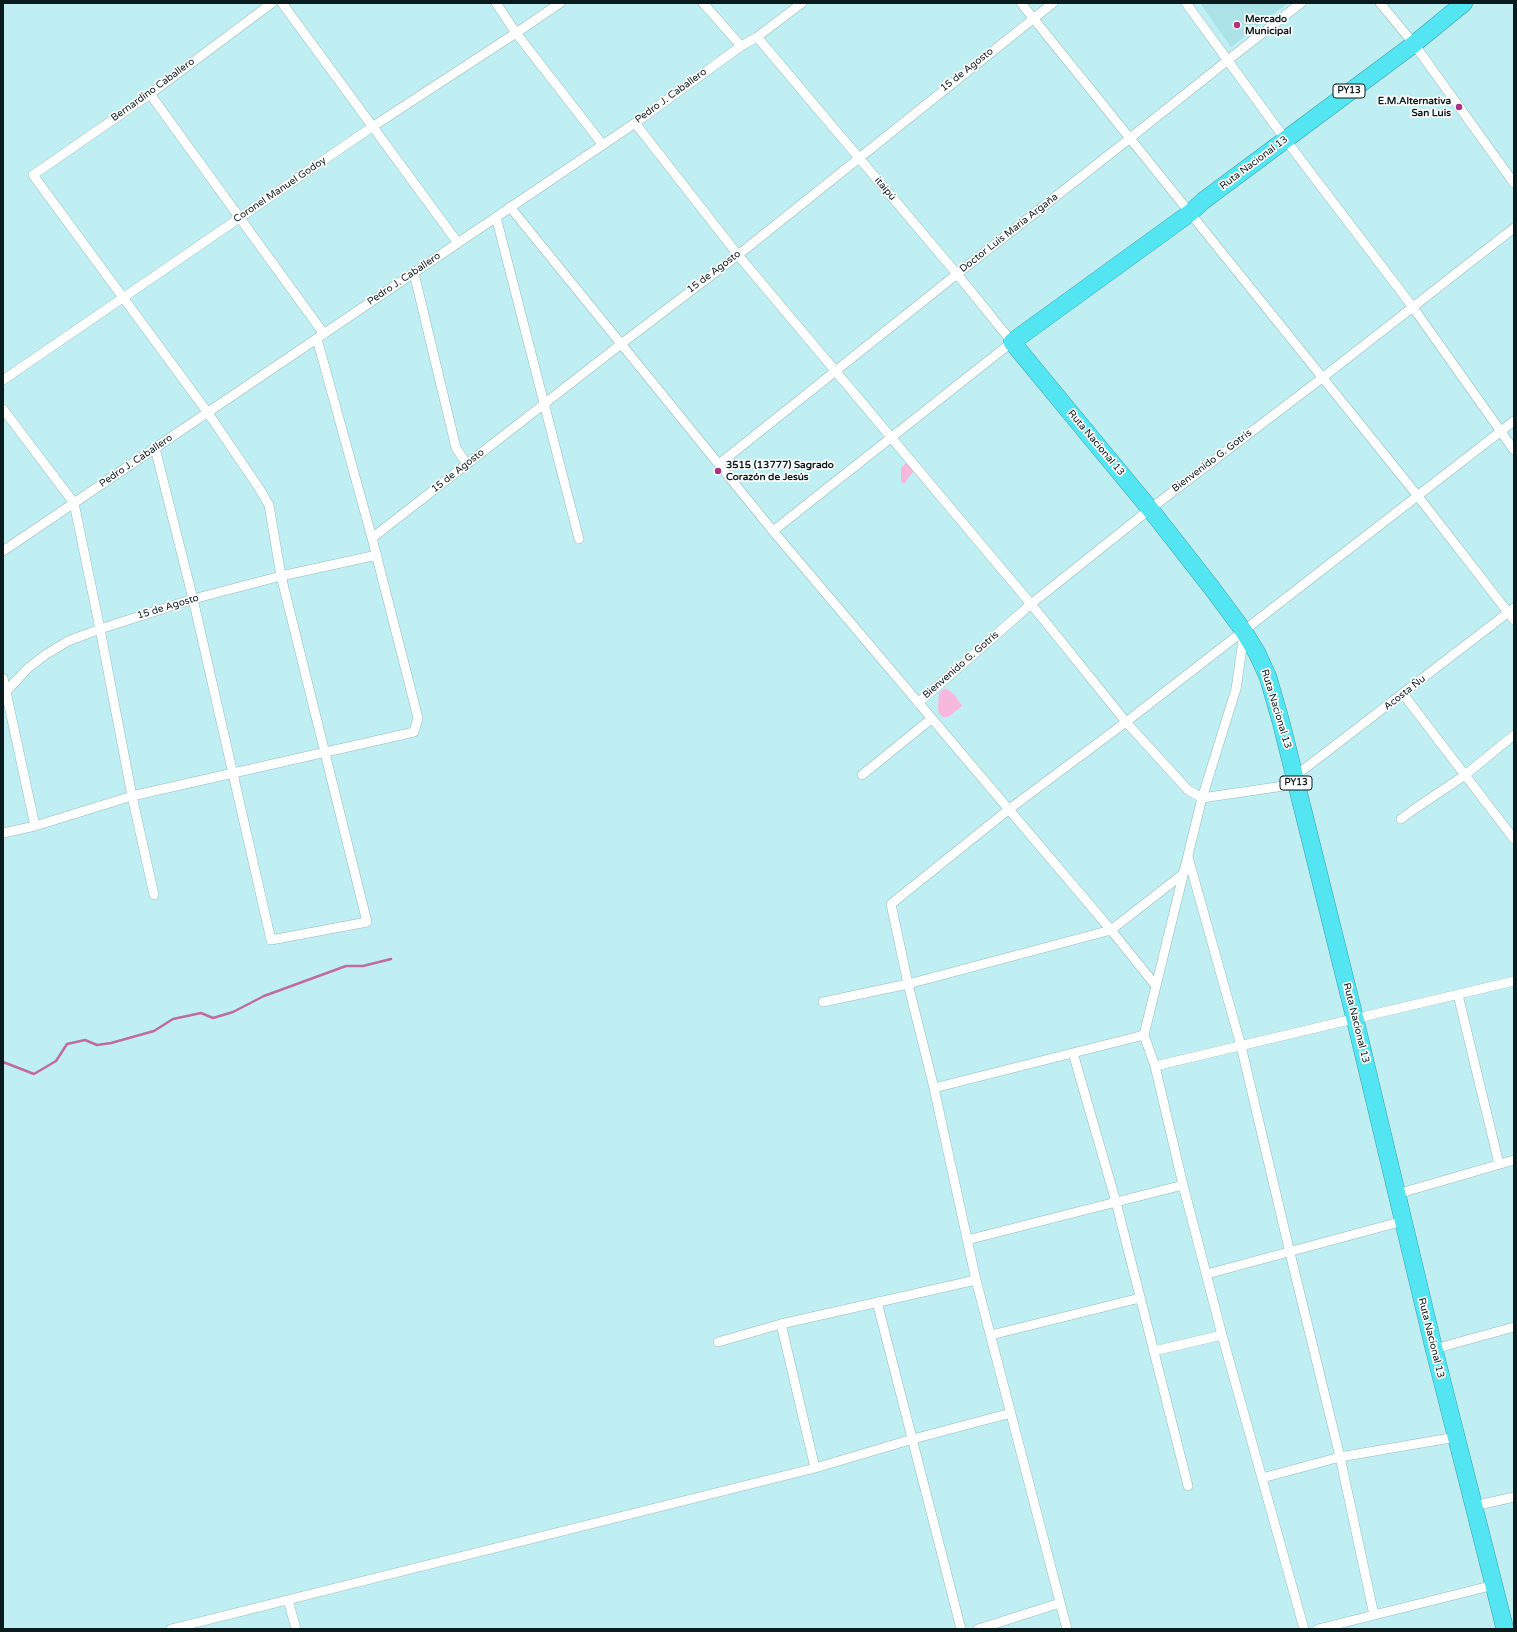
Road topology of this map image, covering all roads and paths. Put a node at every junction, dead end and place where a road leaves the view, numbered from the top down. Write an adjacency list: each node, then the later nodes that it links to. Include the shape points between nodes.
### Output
1 (272, 3): 19 (street, Bernardino Caballero)
2 (282, 3): 21 (street)
3 (496, 3): 14 (street)
4 (560, 3): 14 (street, Coronel Manuel Godoy)
5 (703, 3): 17 (street)
6 (802, 3): 15 (street, Pedro J. Caballero)
7 (1021, 3): 13 (street)
8 (1053, 3): 13 (street, 15 de Agosto)
9 (1186, 3): 18 (street)
10 (1301, 3): 18 (street, Doctor Luis María Argaña)
11 (1380, 3): 16 (street)
12 (1464, 3): 16 (highway, Ruta Nacional 13 / PY13)
13 (1033, 18): 22 (street); 25 (street, 15 de Agosto)
14 (516, 33): 21 (street, Coronel Manuel Godoy); 24 (street)
15 (757, 36): 17 (street, Pedro J. Caballero); 25 (street, itaipú)
16 (1414, 44): 23 (highway, Ruta Nacional 13 / PY13); 26 (street)
17 (741, 46): 20 (street, Pedro J. Caballero)
18 (1228, 60): 22 (street, Doctor Luis María Argaña); 23 (street)
19 (150, 94): 30 (street); 36 (street, Bernardino Caballero, via 34,175)
20 (635, 123): 24 (street, Pedro J. Caballero); 33 (street)
21 (372, 127): 30 (street, Coronel Manuel Godoy); 32 (street)
22 (1130, 139): 28 (street); 35 (street, Doctor Luis María Argaña)
23 (1285, 139): 28 (highway, Ruta Nacional 13 / PY13); 37 (street)
24 (603, 145): 27 (street, Pedro J. Caballero)
25 (858, 157): 33 (street, 15 de Agosto); 35 (street, itaipú)
26 (1514, 183)
27 (510, 207): 29 (street, Pedro J. Caballero); 40 (street)
28 (1190, 213): 39 (highway, Ruta Nacional 13 / PY13); 42 (street)
29 (496, 217): 32 (street, Pedro J. Caballero); 44 (street)
30 (240, 218): 36 (street, Coronel Manuel Godoy); 38 (street)
31 (1514, 228): 37 (street, Bienvenido G. Gotris)
32 (458, 243): 34 (street, Pedro J. Caballero)
33 (738, 255): 40 (street, 15 de Agosto); 41 (street)
34 (414, 273): 38 (street, Pedro J. Caballero); 52 (street, via 456,448)
35 (957, 274): 39 (street, itaipú); 41 (street, Doctor Luis María Argaña)
36 (123, 297): 43 (street, Coronel Manuel Godoy); 46 (street)
37 (1412, 306): 42 (street, Bienvenido G. Gotris); 48 (street)
38 (320, 336): 46 (street, Pedro J. Caballero); 58 (street)
39 (1012, 342): 49 (street); 56 (highway, Ruta Nacional 13 / PY13)
40 (621, 344): 44 (street, 15 de Agosto); 53 (street)
41 (835, 371): 49 (street); 53 (street, Doctor Luis María Argaña)
42 (1322, 378): 54 (street); 56 (street, Bienvenido G. Gotris)
43 (3, 380)
44 (544, 404): 52 (street, 15 de Agosto); 59 (street)
45 (3, 409): 55 (street)
46 (208, 413): 50 (street, Pedro J. Caballero); 62 (street, via 268,505)
47 (1514, 421): 48 (street)
48 (1500, 431): 51 (street); 54 (street)
49 (891, 439): 57 (street); 64 (street)
50 (155, 448): 55 (street, Pedro J. Caballero); 63 (street)
51 (1514, 450)
52 (467, 464): 58 (street, 15 de Agosto)
53 (718, 464): 57 (street)
54 (1416, 495): 65 (street); 68 (street)
55 (74, 503): 60 (street, Pedro J. Caballero); 67 (street)
56 (1150, 509): 64 (street, Bienvenido G. Gotris); 68 (highway, Ruta Nacional 13 / PY13)
57 (773, 531): 72 (street)
58 (372, 538): 61 (street)
59 (579, 539)
60 (3, 551)
61 (376, 555): 62 (street, 15 de Agosto); 76 (street, via 418,718 414,732)
62 (282, 576): 63 (street, 15 de Agosto); 76 (street)
63 (192, 599): 67 (street, 15 de Agosto); 77 (street)
64 (1031, 604): 72 (street, Bienvenido G. Gotris); 74 (street)
65 (1511, 610): 66 (street); 71 (street, Acosta Ñu)
66 (1514, 620)
67 (100, 629): 70 (street, 15 de Agosto, via 68,641 45,655 28,668); 81 (street)
68 (1244, 632): 74 (street); 80 (highway, Ruta Nacional 13 / PY13, via 1268,677); 82 (street, via 1236,689)
69 (3, 678): 70 (street)
70 (5, 694): 85 (street)
71 (1403, 694): 79 (street); 80 (street, Acosta Ñu)
72 (918, 703): 73 (street)
73 (931, 719): 78 (street); 83 (street)
74 (1126, 722): 82 (street, via 1188,790); 83 (street)
75 (1514, 735): 79 (street)
76 (325, 752): 77 (street); 77 (street, via 367,922 271,940)
77 (233, 773): 81 (street)
78 (862, 775)
79 (1465, 775): 84 (street); 87 (street)
80 (1296, 780): 82 (street, Acosta Ñu); 97 (highway, Ruta Nacional 13 / PY13)
81 (132, 796): 85 (street); 90 (street)
82 (1202, 798): 88 (street)
83 (1008, 810): 91 (street); 93 (street, via 890,904)
84 (1401, 819)
85 (36, 826): 86 (street)
86 (3, 833)
87 (1514, 840)
88 (1187, 856): 89 (street); 99 (street)
89 (1183, 874): 91 (street); 94 (street)
90 (154, 895)
91 (1111, 930): 93 (street); 94 (street)
92 (1514, 981): 95 (street)
93 (908, 984): 96 (street); 102 (street)
94 (1156, 986): 98 (street)
95 (1458, 995): 97 (street); 104 (street)
96 (823, 1002)
97 (1355, 1019): 99 (street); 106 (highway, Ruta Nacional 13 / PY13)
98 (1144, 1035): 100 (street); 101 (street)
99 (1242, 1046): 101 (street); 110 (street)
100 (1073, 1053): 102 (street); 107 (street)
101 (1155, 1066): 105 (street)
102 (934, 1088): 109 (street)
103 (1514, 1160): 104 (street)
104 (1500, 1164): 106 (street)
105 (1183, 1185): 107 (street); 111 (street)
106 (1397, 1194): 108 (highway, Ruta Nacional 13 / PY13)
107 (1116, 1202): 109 (street); 113 (street)
108 (1403, 1221): 110 (street); 120 (highway, Ruta Nacional 13 / PY13)
109 (967, 1240): 112 (street)
110 (1290, 1253): 111 (street); 125 (street)
111 (1207, 1274): 118 (street)
112 (976, 1280): 114 (street); 117 (street)
113 (1140, 1298): 117 (street); 121 (street)
114 (877, 1302): 115 (street); 124 (street)
115 (781, 1324): 119 (street); 126 (street)
116 (1514, 1328): 120 (street)
117 (991, 1335): 122 (street)
118 (1222, 1335): 121 (street); 127 (street)
119 (718, 1342)
120 (1434, 1349): 123 (highway, Ruta Nacional 13 / PY13)
121 (1154, 1351): 128 (street)
122 (1011, 1413): 124 (street); 133 (street)
123 (1456, 1437): 125 (street); 130 (highway, Ruta Nacional 13 / PY13)
124 (913, 1439): 126 (street); 138 (street)
125 (1340, 1457): 127 (street); 134 (street)
126 (815, 1468): 132 (street)
127 (1262, 1478): 141 (street)
128 (1188, 1486)
129 (1514, 1497): 130 (street)
130 (1474, 1506): 131 (highway, Ruta Nacional 13 / PY13)
131 (1494, 1586): 134 (street); 143 (highway, Ruta Nacional 13 / PY13)
132 (288, 1600): 135 (street); 137 (street)
133 (1060, 1603): 139 (street); 140 (street)
134 (1374, 1615): 142 (street)
135 (189, 1627): 136 (street)
136 (171, 1629)
137 (296, 1629)
138 (961, 1629)
139 (978, 1629)
140 (1067, 1629)
141 (1304, 1629)
142 (1318, 1629)
143 (1505, 1629)

